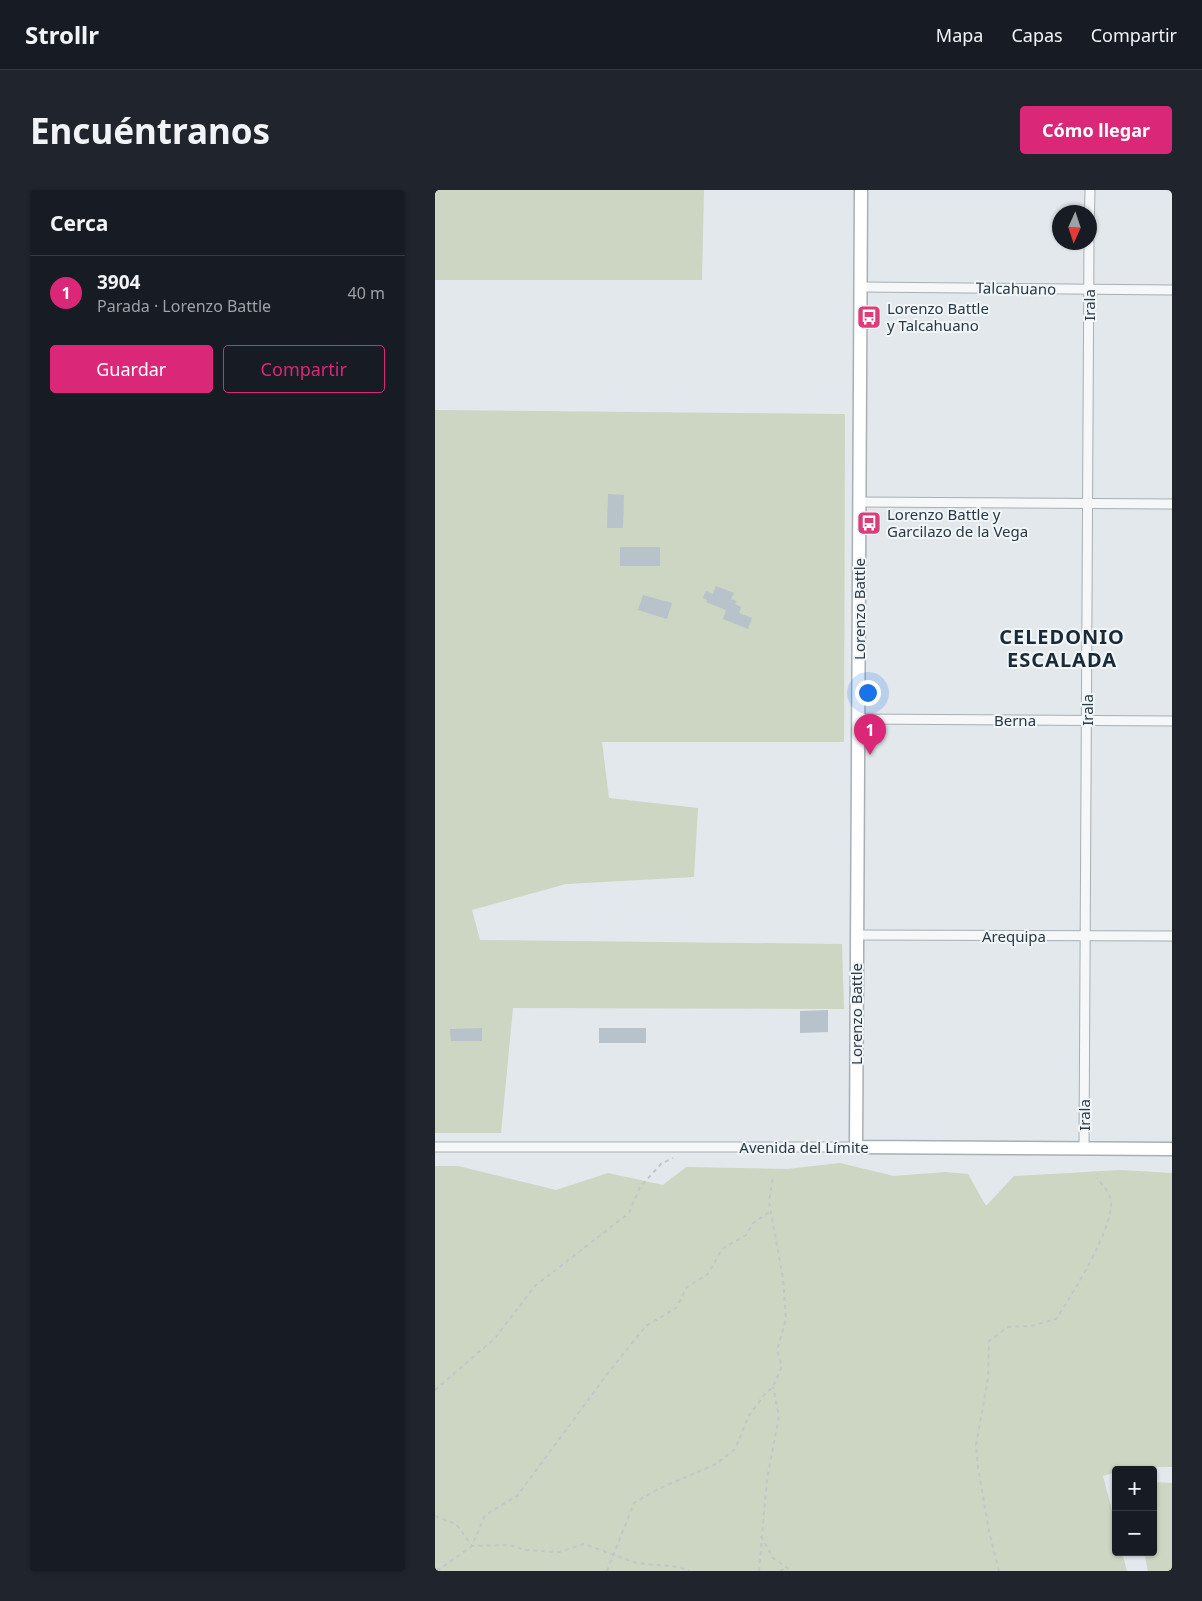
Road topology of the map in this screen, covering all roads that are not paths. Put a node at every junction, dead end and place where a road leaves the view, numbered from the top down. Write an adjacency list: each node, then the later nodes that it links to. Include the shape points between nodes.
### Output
1 (861, 190): 5 (street, Lorenzo Battle)
2 (1090, 190): 3 (street)
3 (1090, 205)
4 (1089, 250): 6 (street, Irala)
5 (861, 287): 6 (street, Talcahuano); 8 (street, Lorenzo Battle)
6 (1089, 289): 7 (street, Talcahuano); 9 (street, Irala)
7 (1172, 290)
8 (859, 502): 9 (street); 11 (street, Lorenzo Battle)
9 (1087, 504): 10 (street); 12 (street, Irala)
10 (1172, 504)
11 (858, 719): 12 (street, Berna); 14 (street, Lorenzo Battle)
12 (1087, 720): 13 (street, Berna); 15 (street, Irala)
13 (1172, 721)
14 (857, 935): 15 (street, Arequipa); 18 (street, Lorenzo Battle)
15 (1085, 936): 16 (street, Arequipa); 19 (street, Irala)
16 (1172, 936)
17 (435, 1147): 18 (street, Avenida del Límite)
18 (855, 1147): 19 (street, Avenida del Límite)
19 (1084, 1147): 20 (street, Avenida del Límite)
20 (1172, 1149)

